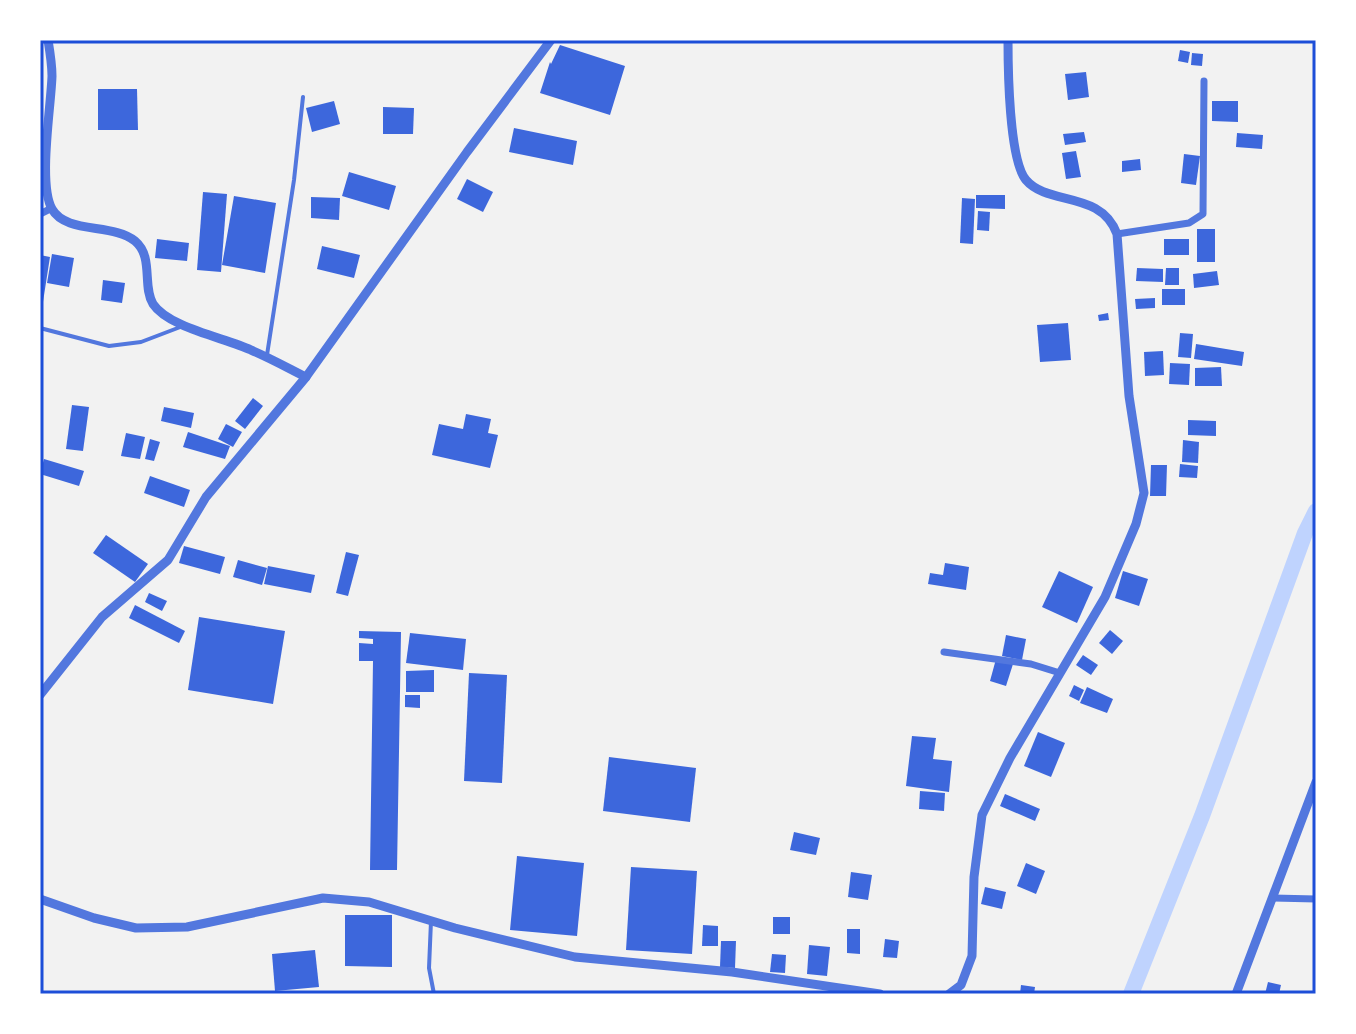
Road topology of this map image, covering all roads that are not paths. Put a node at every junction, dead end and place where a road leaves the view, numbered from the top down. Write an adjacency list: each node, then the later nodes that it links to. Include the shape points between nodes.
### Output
1 (48, 40): 6 (street, via 52,71 46,169)
2 (551, 40): 12 (street)
3 (1008, 40): 8 (street, via 1009,93 1022,175 1033,186 1096,208 1107,215)
4 (1204, 81): 8 (street, via 1203,214 1189,223)
5 (303, 97): 11 (lane)
6 (52, 208): 7 (street); 9 (street, via 72,224 111,230 136,242 145,258 152,302)
7 (40, 214)
8 (1117, 234): 14 (street, via 1129,396 1144,493 1105,597)
9 (186, 325): 10 (lane, via 141,342 109,346); 11 (street)
10 (40, 328)
11 (267, 358): 12 (street)
12 (306, 377): 15 (street, via 206,497 168,560 102,617)
13 (944, 652): 14 (street)
14 (1060, 673): 23 (street, via 982,815 972,956 961,985)
15 (40, 695)
16 (1316, 782): 17 (street)
17 (1273, 898): 19 (street); 24 (street)
18 (40, 899): 20 (street, via 136,928 187,927 323,898 369,902)
19 (1316, 899)
20 (431, 921): 21 (lane); 22 (street, via 575,957 732,972)
21 (434, 994)
22 (880, 994)
23 (949, 994)
24 (1236, 994)

